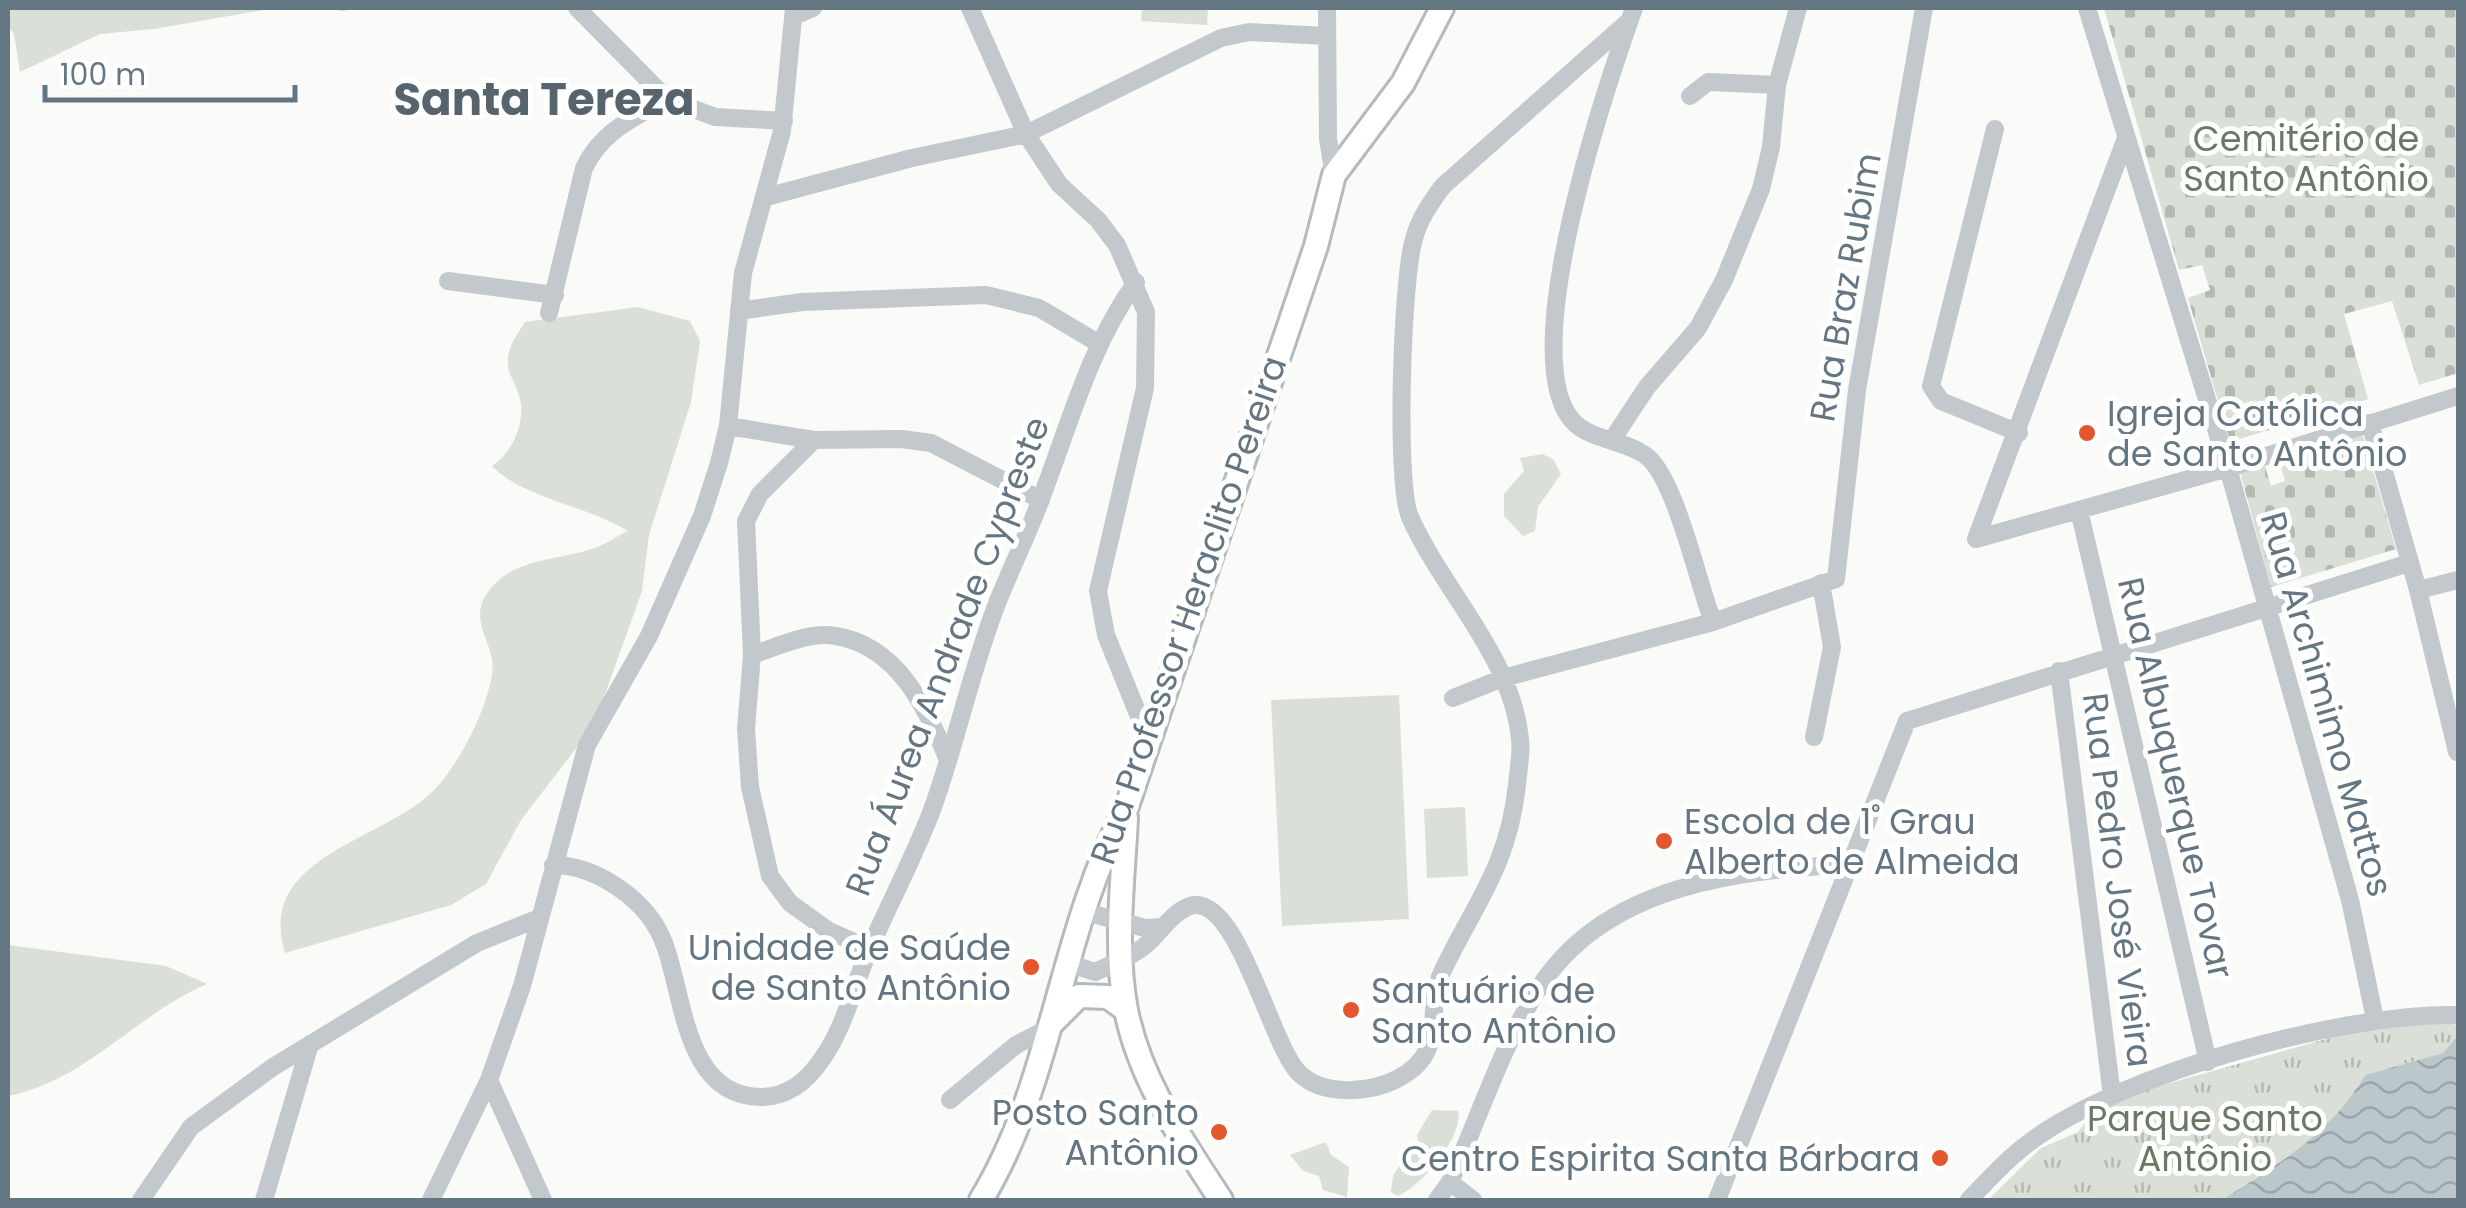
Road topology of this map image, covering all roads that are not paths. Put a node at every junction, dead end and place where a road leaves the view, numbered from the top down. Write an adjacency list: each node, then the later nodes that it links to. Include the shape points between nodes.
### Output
1 (604, 8): 10 (street)
2 (814, 8): 9 (street)
3 (970, 8): 18 (street)
4 (1327, 8): 12 (street, Rua Professor Heraclito Pereira)
5 (1442, 8): 20 (main road, via 1403,83)
6 (1798, 8): 13 (street)
7 (1924, 8): 37 (street, Rua Braz Rubim)
8 (2087, 8): 19 (street, Rua Archimimo Mattos)
9 (794, 12): 16 (street)
10 (582, 13): 15 (street)
11 (1632, 14): 31 (street, via 1567,236 1552,347 1556,386 1572,420); 44 (street, via 1443,186 1427,208 1409,259 1403,313 1405,498 1412,523)
12 (1325, 36): 18 (street, via 1249,32 1221,38); 20 (street, Rua Professor Heraclito Pereira)
13 (1777, 84): 14 (street, via 1708,82); 31 (street, via 1761,188 1711,306)
14 (1690, 96)
15 (668, 99): 16 (street, via 716,116); 22 (street, via 614,128 592,150 552,304)
16 (784, 121): 21 (street)
17 (1994, 129): 29 (street, via 1932,392)
18 (1026, 134): 21 (street); 23 (street, via 1059,184 1117,245)
19 (2127, 137): 29 (street); 32 (street, Rua Archimimo Mattos)
20 (1334, 175): 46 (main road, Rua Professor Heraclito Pereira, via 1316,246)
21 (766, 197): 24 (street, via 743,273)
22 (448, 280)
23 (1136, 282): 25 (street, Rua Áurea Andrade Cypreste); 46 (street, via 1146,312 1145,388 1098,591 1106,635)
24 (740, 311): 25 (street, via 802,302 986,296 1039,308); 28 (street)
25 (1098, 343): 33 (street, Rua Áurea Andrade Cypreste)
26 (2458, 396): 27 (street)
27 (2370, 423): 32 (street); 35 (street)
28 (728, 426): 30 (street); 52 (street, via 702,516 649,636 587,746)
29 (2019, 434): 34 (street, via 1976,539)
30 (814, 440): 33 (street, via 931,444); 42 (street, via 760,494 746,521)
31 (1612, 440): 40 (street, via 1646,455 1659,470)
32 (2228, 468): 34 (street); 39 (street, Rua Archimimo Mattos)
33 (1041, 500): 49 (street, Rua Áurea Andrade Cypreste, via 997,603)
34 (2079, 510): 41 (street, Rua Albuquerque Tovar)
35 (2410, 563): 38 (street); 39 (street)
36 (2458, 580): 38 (street)
37 (1828, 581): 40 (street); 47 (street, Rua Braz Rubim, via 1832,646)
38 (2418, 590): 48 (street)
39 (2266, 609): 41 (street); 62 (street, Rua Archimimo Mattos, via 2350,900)
40 (1714, 622): 44 (street)
41 (2116, 654): 43 (street); 65 (street, Rua Albuquerque Tovar)
42 (752, 655): 49 (street, via 834,635 862,644 903,674); 57 (street, via 750,786 770,876 804,916)
43 (2059, 671): 51 (street, via 1907,722); 67 (street, Rua Pedro José Vieira)
44 (1503, 678): 45 (street); 56 (street, via 1520,738 1512,826 1498,871 1440,976 1429,1050 1400,1077 1360,1090 1309,1080 1291,1063 1244,958 1211,909 1184,908)
45 (1454, 698)
46 (1147, 736): 50 (main road, Rua Professor Heraclito Pereira)
47 (1814, 737)
48 (2457, 752)
49 (948, 760): 57 (street, Rua Áurea Andrade Cypreste)
50 (1126, 809): 53 (main road, Rua Professor Heraclito Pereira); 55 (main road)
51 (1853, 864): 69 (street, via 1744,871 1686,884 1630,909 1584,941 1530,1004); 78 (street)
52 (553, 865): 54 (street); 57 (street, Rua Áurea Andrade Cypreste, via 596,872 654,924 701,1060 742,1094 784,1094 805,1080 832,1042)
53 (1082, 911): 55 (street); 58 (main road, Rua Professor Heraclito Pereira)
54 (539, 918): 64 (street, via 478,943); 66 (street)
55 (1120, 919): 56 (street); 59 (main road)
56 (1162, 927): 59 (street)
57 (870, 949)
58 (1070, 954): 59 (street, via 1078,966 1095,972); 63 (main road, Rua Professor Heraclito Pereira)
59 (1121, 959): 60 (main road)
60 (1126, 1010): 63 (main road, via 1108,997 1079,996); 75 (main road, via 1156,1097)
61 (2458, 1015): 62 (street)
62 (2375, 1019): 65 (street)
63 (1046, 1029): 68 (street); 74 (main road, Rua Professor Heraclito Pereira, via 1024,1110)
64 (310, 1044): 70 (street, via 191,1128); 71 (street)
65 (2208, 1062): 67 (street)
66 (490, 1080): 72 (street); 73 (street)
67 (2112, 1096): 79 (street, via 2031,1141)
68 (950, 1100)
69 (1450, 1182): 76 (street); 77 (street)
70 (141, 1200)
71 (264, 1200)
72 (432, 1200)
73 (543, 1200)
74 (982, 1200)
75 (1221, 1200)
76 (1436, 1200)
77 (1473, 1200)
78 (1718, 1200)
79 (1969, 1200)

